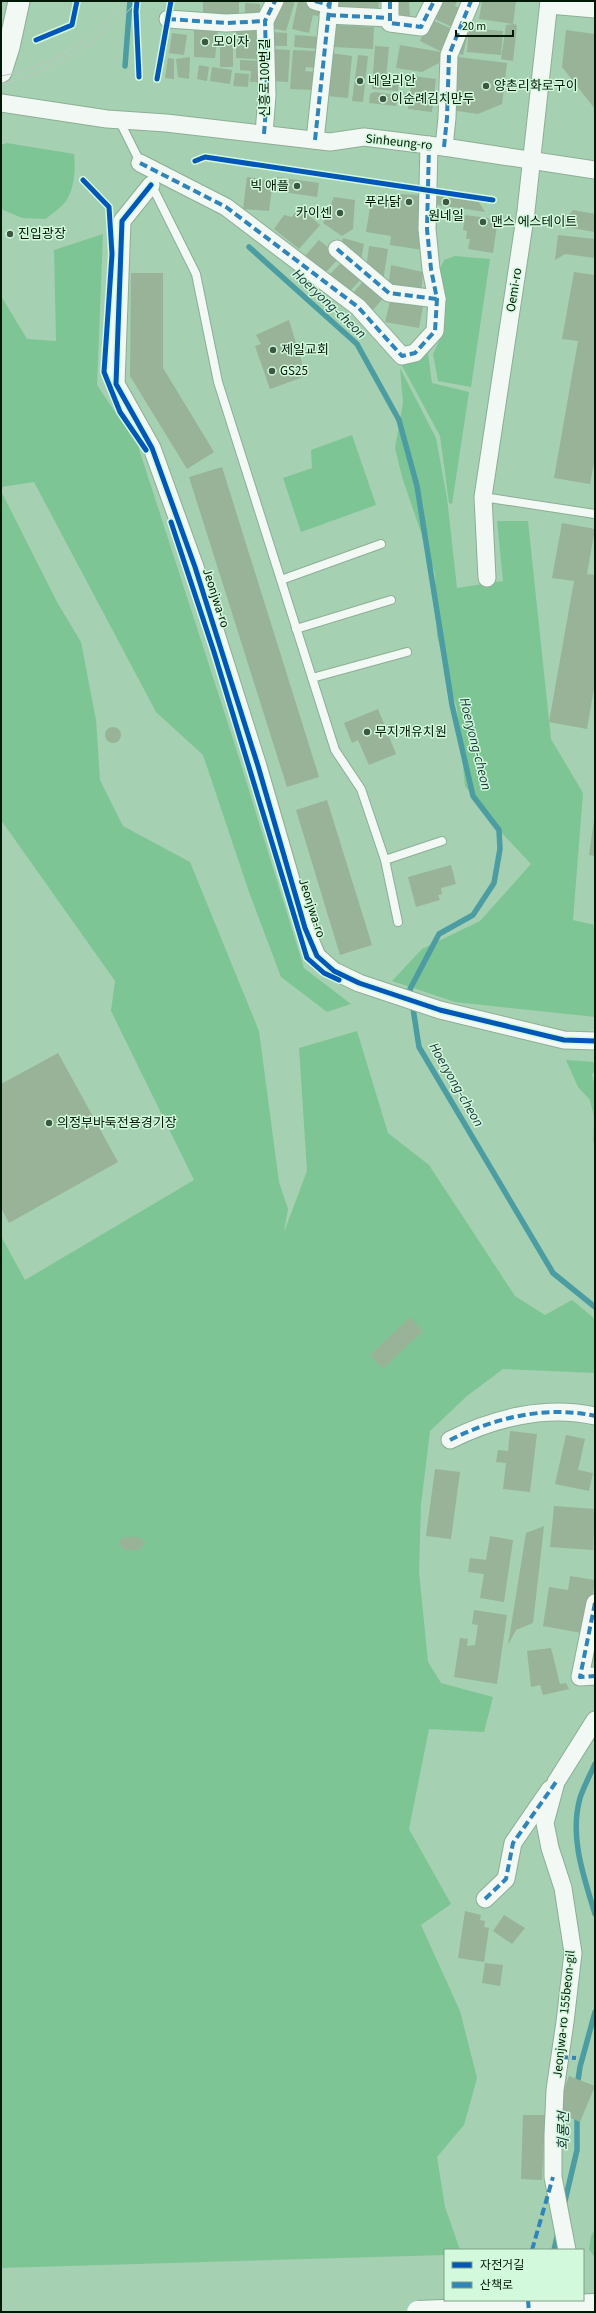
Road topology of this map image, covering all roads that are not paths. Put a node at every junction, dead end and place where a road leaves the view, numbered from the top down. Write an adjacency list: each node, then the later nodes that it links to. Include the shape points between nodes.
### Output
1 (19, 1): 12 (street, via 10,47)
2 (275, 1): 11 (street, 신흥로100번길)
3 (390, 1): 9 (street)
4 (434, 1): 9 (street, via 421,27 390,23)
5 (471, 1): 17 (street, via 448,55 447,118)
6 (549, 3): 8 (street); 18 (street, Oemi-ro)
7 (326, 5): 9 (street); 16 (street)
8 (595, 9)
9 (390, 18)
10 (168, 19): 11 (street, 신흥로100번길, via 226,23)
11 (265, 21): 15 (street, 신흥로100번길, via 267,95)
12 (1, 72)
13 (1, 103): 14 (street, Sinheung-ro)
14 (113, 120): 15 (street, Sinheung-ro); 19 (lane)
15 (264, 134): 16 (street, Sinheung-ro)
16 (315, 140): 17 (street, Sinheung-ro, via 330,142 364,137)
17 (436, 146): 18 (street, Sinheung-ro); 23 (street, via 428,229 431,269)
18 (532, 161): 20 (street, Sinheung-ro); 24 (street, Oemi-ro)
19 (140, 164): 21 (lane); 23 (street, via 226,208 358,307 402,356 415,353 435,331)
20 (595, 170)
21 (151, 185): 28 (lane, via 196,274 218,382); 36 (street, Jeonjwa-ro, via 122,221 116,384 152,448 195,567 258,766 305,928 317,956 334,971 440,1010 564,1040)
22 (337, 249): 23 (street, via 389,293)
23 (437, 300)
24 (483, 497): 25 (lane); 27 (street, Oemi-ro)
25 (595, 514)
26 (381, 544): 28 (lane)
27 (487, 578)
28 (281, 580): 30 (lane)
29 (391, 600): 30 (lane)
30 (296, 629): 32 (lane)
31 (407, 652): 32 (lane)
32 (312, 678): 34 (lane, via 335,750 361,789)
33 (442, 841): 34 (lane)
34 (385, 860): 35 (lane)
35 (398, 922)
36 (595, 1041)
37 (595, 1416): 38 (street, via 547,1414 509,1417 472,1429)
38 (450, 1440)
39 (595, 1604): 40 (street, via 580,1677)
40 (595, 1676)
41 (595, 1720): 42 (street, Jeonjwa-ro 155beon-gil)
42 (556, 1782): 43 (street, via 513,1843 506,1879); 44 (street, Jeonjwa-ro 155beon-gil, via 545,1823 563,1888 573,1953 555,2090 553,2135 555,2190)
43 (485, 1899)
44 (567, 2249)
45 (576, 2301): 48 (street)
46 (595, 2305): 47 (highway, bridge)
47 (418, 2312)
48 (577, 2312)

